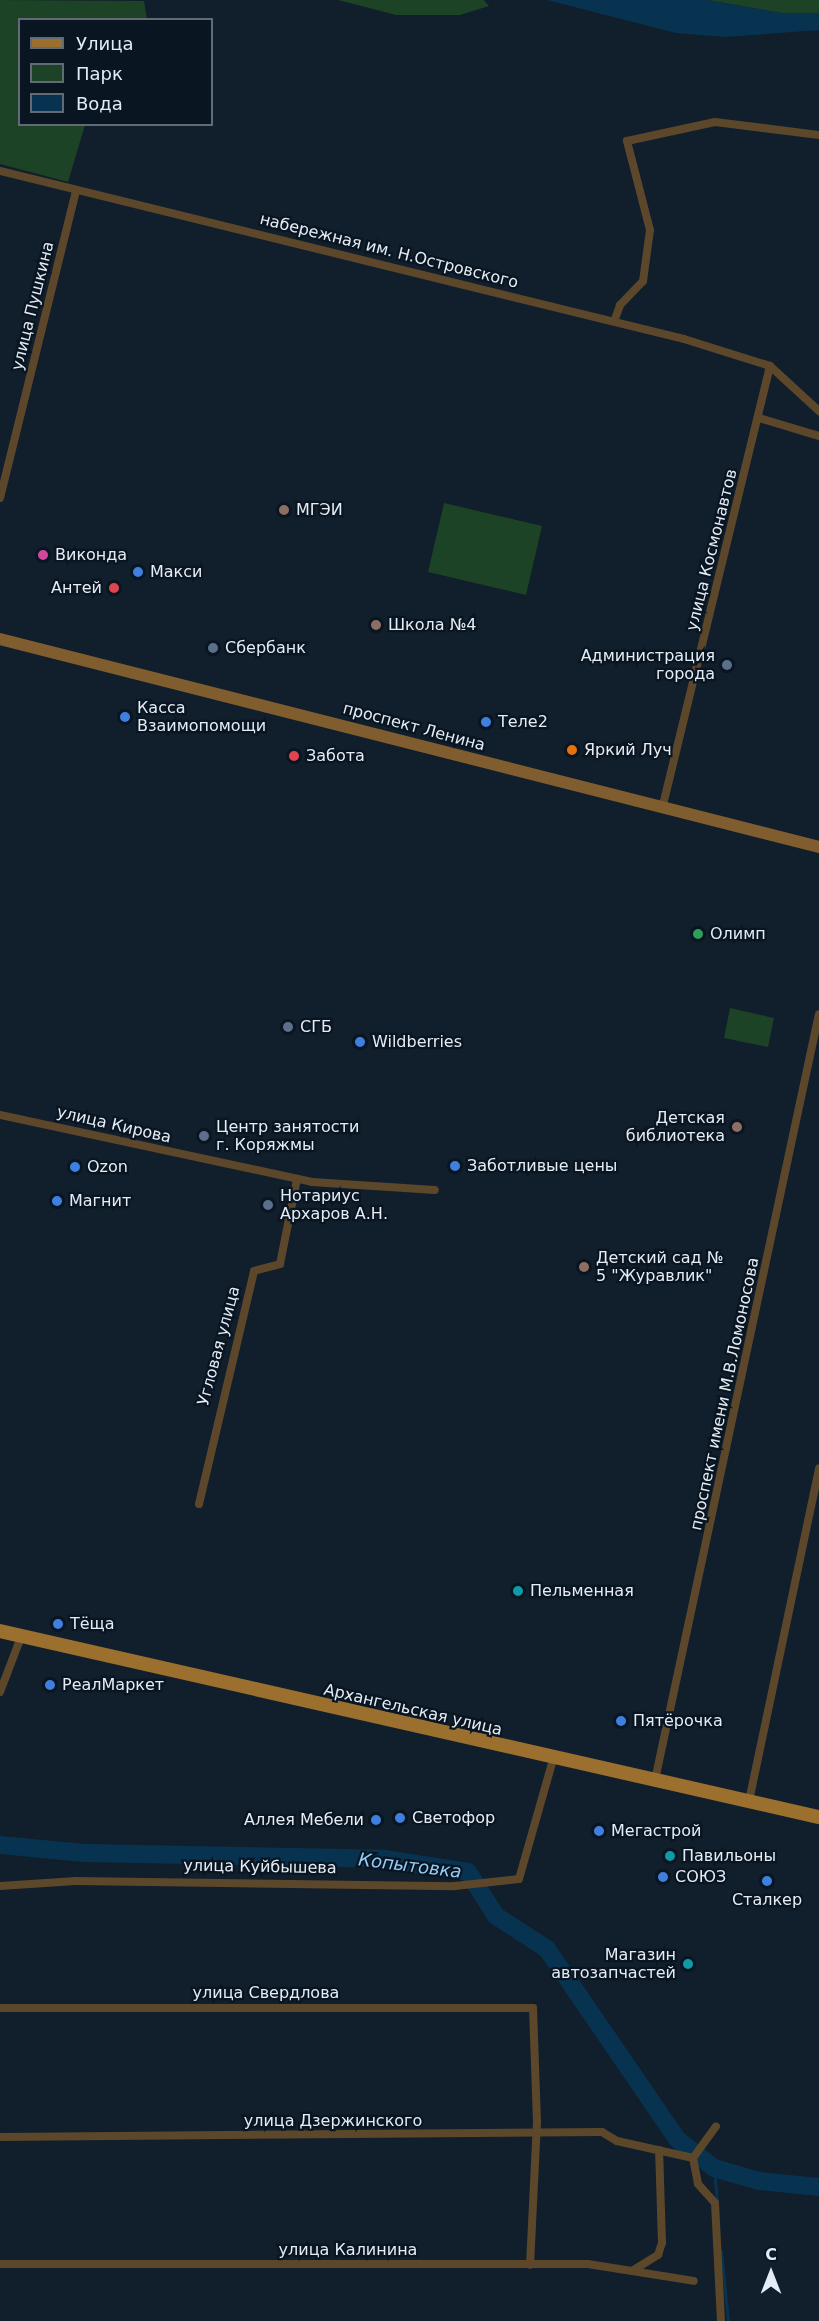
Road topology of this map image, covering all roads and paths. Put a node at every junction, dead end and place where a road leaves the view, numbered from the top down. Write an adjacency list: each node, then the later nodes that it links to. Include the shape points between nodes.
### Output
1 (819, 135): 4 (street, via 716,122 627,141 650,230 642,281 620,305)
2 (0, 171): 3 (street, набережная им. Н.Островского)
3 (76, 191): 4 (street, набережная им. Н.Островского); 9 (street, улица Пушкина)
4 (615, 319): 5 (street, набережная им. Н.Островского)
5 (770, 366): 6 (street); 7 (street, улица Космонавтов)
6 (819, 411)
7 (759, 418): 8 (street); 11 (street, улица Космонавтов)
8 (819, 436)
9 (0, 498)
10 (0, 639): 11 (street, проспект Ленина)
11 (662, 809): 12 (street, проспект Ленина)
12 (819, 847)
13 (819, 1014): 23 (street, проспект имени М.В.Ломоносова)
14 (0, 1115): 15 (street, улица Кирова)
15 (297, 1179): 16 (street, улица Кирова); 18 (street, Угловая улица, via 280,1264 254,1271)
16 (435, 1190)
17 (819, 1468): 24 (street)
18 (199, 1504)
19 (0, 1631): 20 (main road, Архангельская улица)
20 (21, 1637): 21 (street); 22 (main road, Архангельская улица)
21 (0, 1692)
22 (553, 1760): 23 (main road, Архангельская улица); 26 (street, улица Куйбышева, via 519,1879 455,1886 76,1881)
23 (655, 1780): 24 (main road, Архангельская улица)
24 (749, 1801): 25 (main road, Архангельская улица)
25 (819, 1817)
26 (0, 1886)
27 (0, 2008): 29 (street, улица Свердлова, via 533,2008)
28 (716, 2126): 32 (street)
29 (535, 2136): 30 (street, улица Дзержинского); 31 (street, улица Дзержинского, via 602,2132 617,2141); 34 (street)
30 (0, 2137)
31 (661, 2150): 32 (street, улица Дзержинского); 35 (street, via 662,2243 658,2255)
32 (693, 2158): 37 (street, via 698,2184 715,2203)
33 (0, 2264): 34 (street, улица Калинина)
34 (530, 2265): 35 (street, улица Калинина, via 588,2264)
35 (632, 2271): 36 (street, улица Калинина)
36 (694, 2281)
37 (721, 2321)

